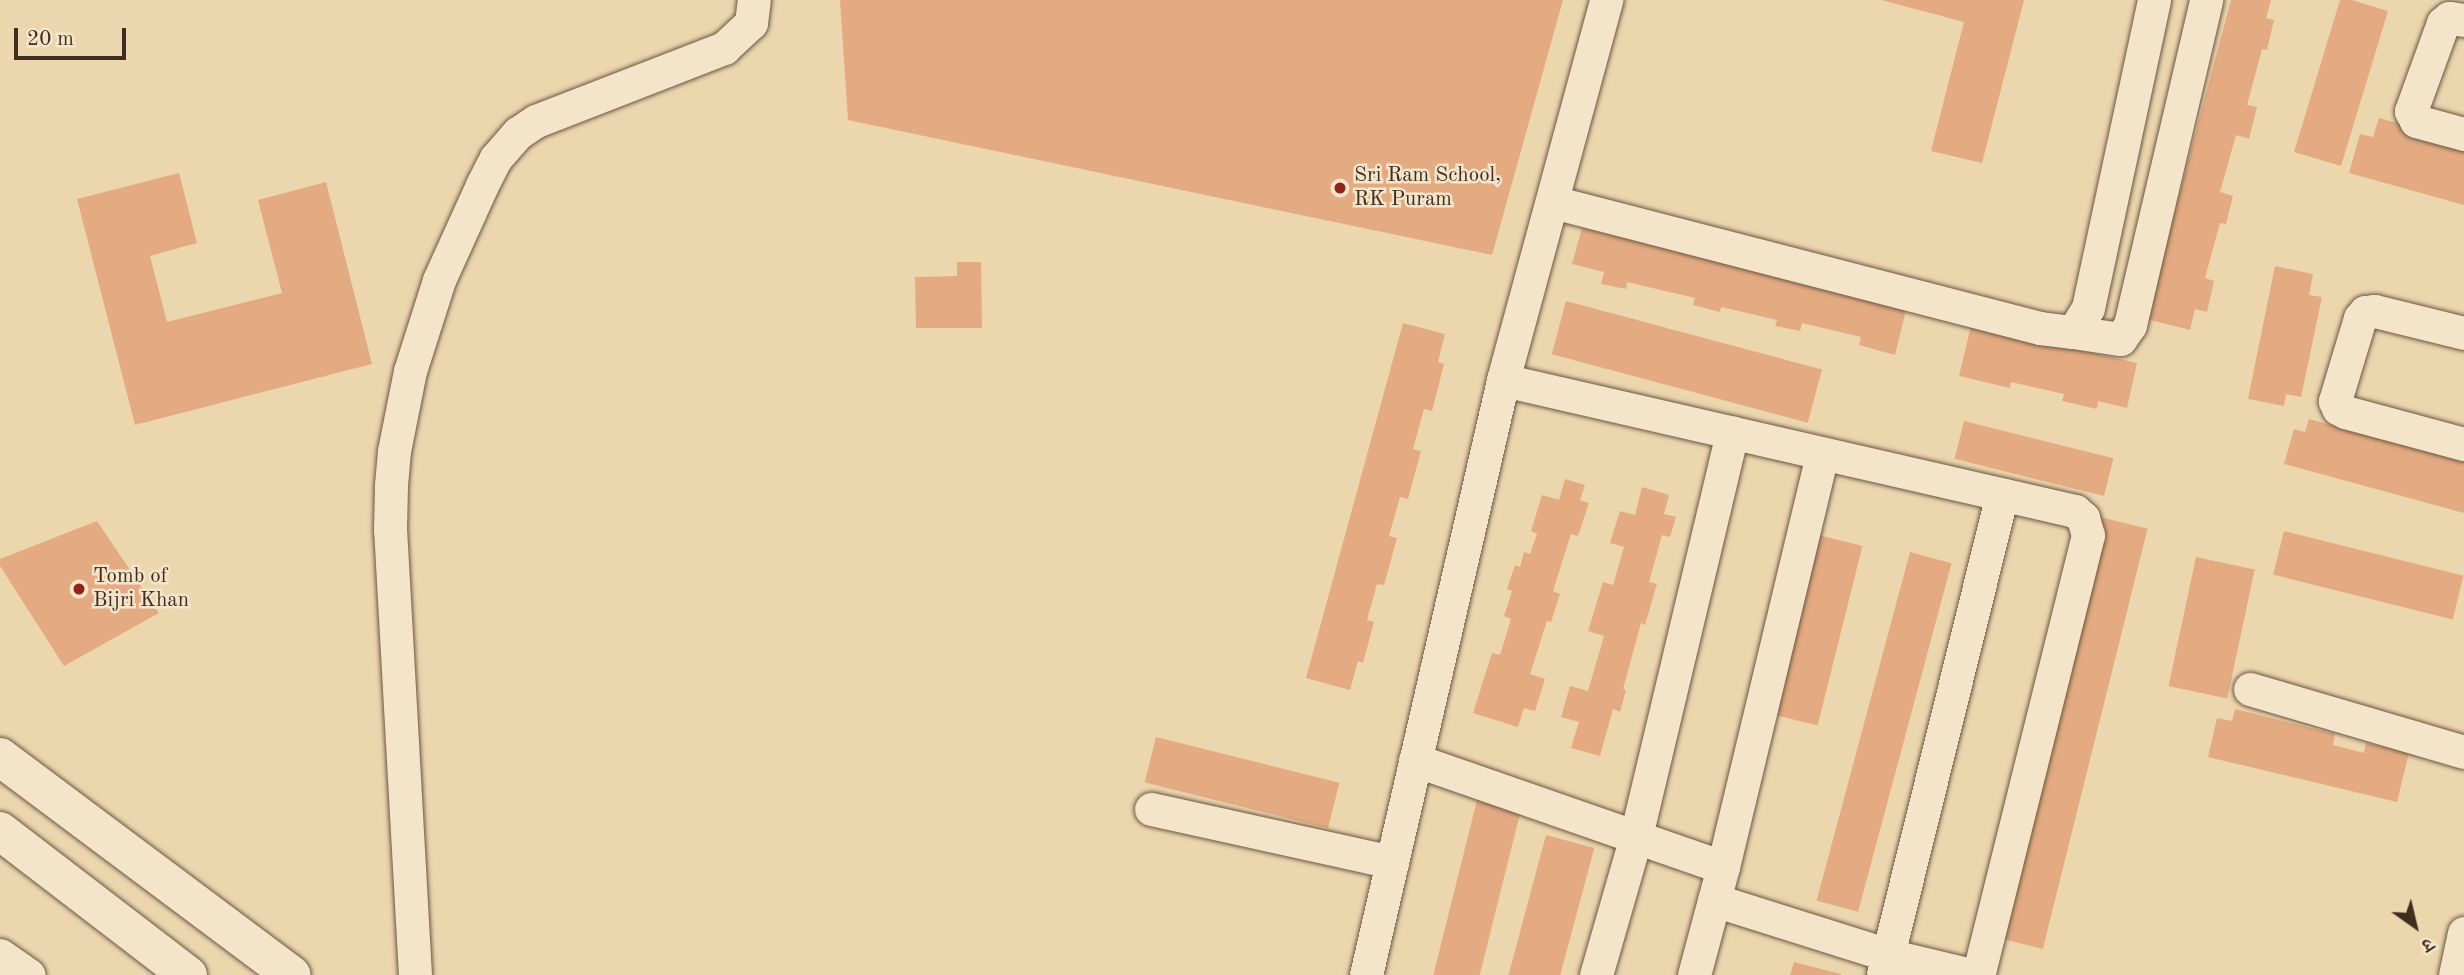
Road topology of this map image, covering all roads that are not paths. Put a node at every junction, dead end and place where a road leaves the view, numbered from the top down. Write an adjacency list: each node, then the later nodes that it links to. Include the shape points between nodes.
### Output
1 (754, 0): 31 (street, via 751,23 723,48 536,121 519,133 496,158 481,185 439,280 411,371 391,485)
2 (1606, 0): 7 (street)
3 (2154, 0): 8 (street, via 2088,308)
4 (2206, 0): 8 (street, via 2130,325 2120,340)
5 (2464, 20): 6 (street, via 2449,18 2443,23 2411,111 2416,121)
6 (2464, 134)
7 (1553, 202): 8 (street, via 2040,328); 10 (street)
8 (2073, 332)
9 (2464, 333): 12 (street, via 2365,312 2335,401 2345,412)
10 (1503, 380): 11 (street); 18 (street)
11 (1732, 432): 13 (street); 21 (street)
12 (2464, 444)
13 (1822, 454): 14 (street); 23 (street)
14 (2002, 495): 27 (street); 36 (street, via 2076,511 2087,525 2088,535)
15 (2250, 688): 16 (street)
16 (2464, 752)
17 (0, 757): 30 (street)
18 (1415, 760): 21 (street); 22 (street)
19 (1151, 809): 22 (street)
20 (0, 831): 29 (street)
21 (1636, 836): 23 (street); 33 (street)
22 (1392, 862): 32 (street)
23 (1723, 867): 24 (street)
24 (1714, 900): 27 (street); 34 (street)
25 (2464, 933): 37 (street)
26 (0, 955): 28 (street)
27 (1886, 965): 35 (street)
28 (29, 975)
29 (188, 975)
30 (291, 975)
31 (415, 975)
32 (1366, 975)
33 (1596, 975)
34 (1694, 975)
35 (1972, 975)
36 (1978, 975)
37 (2455, 975)

